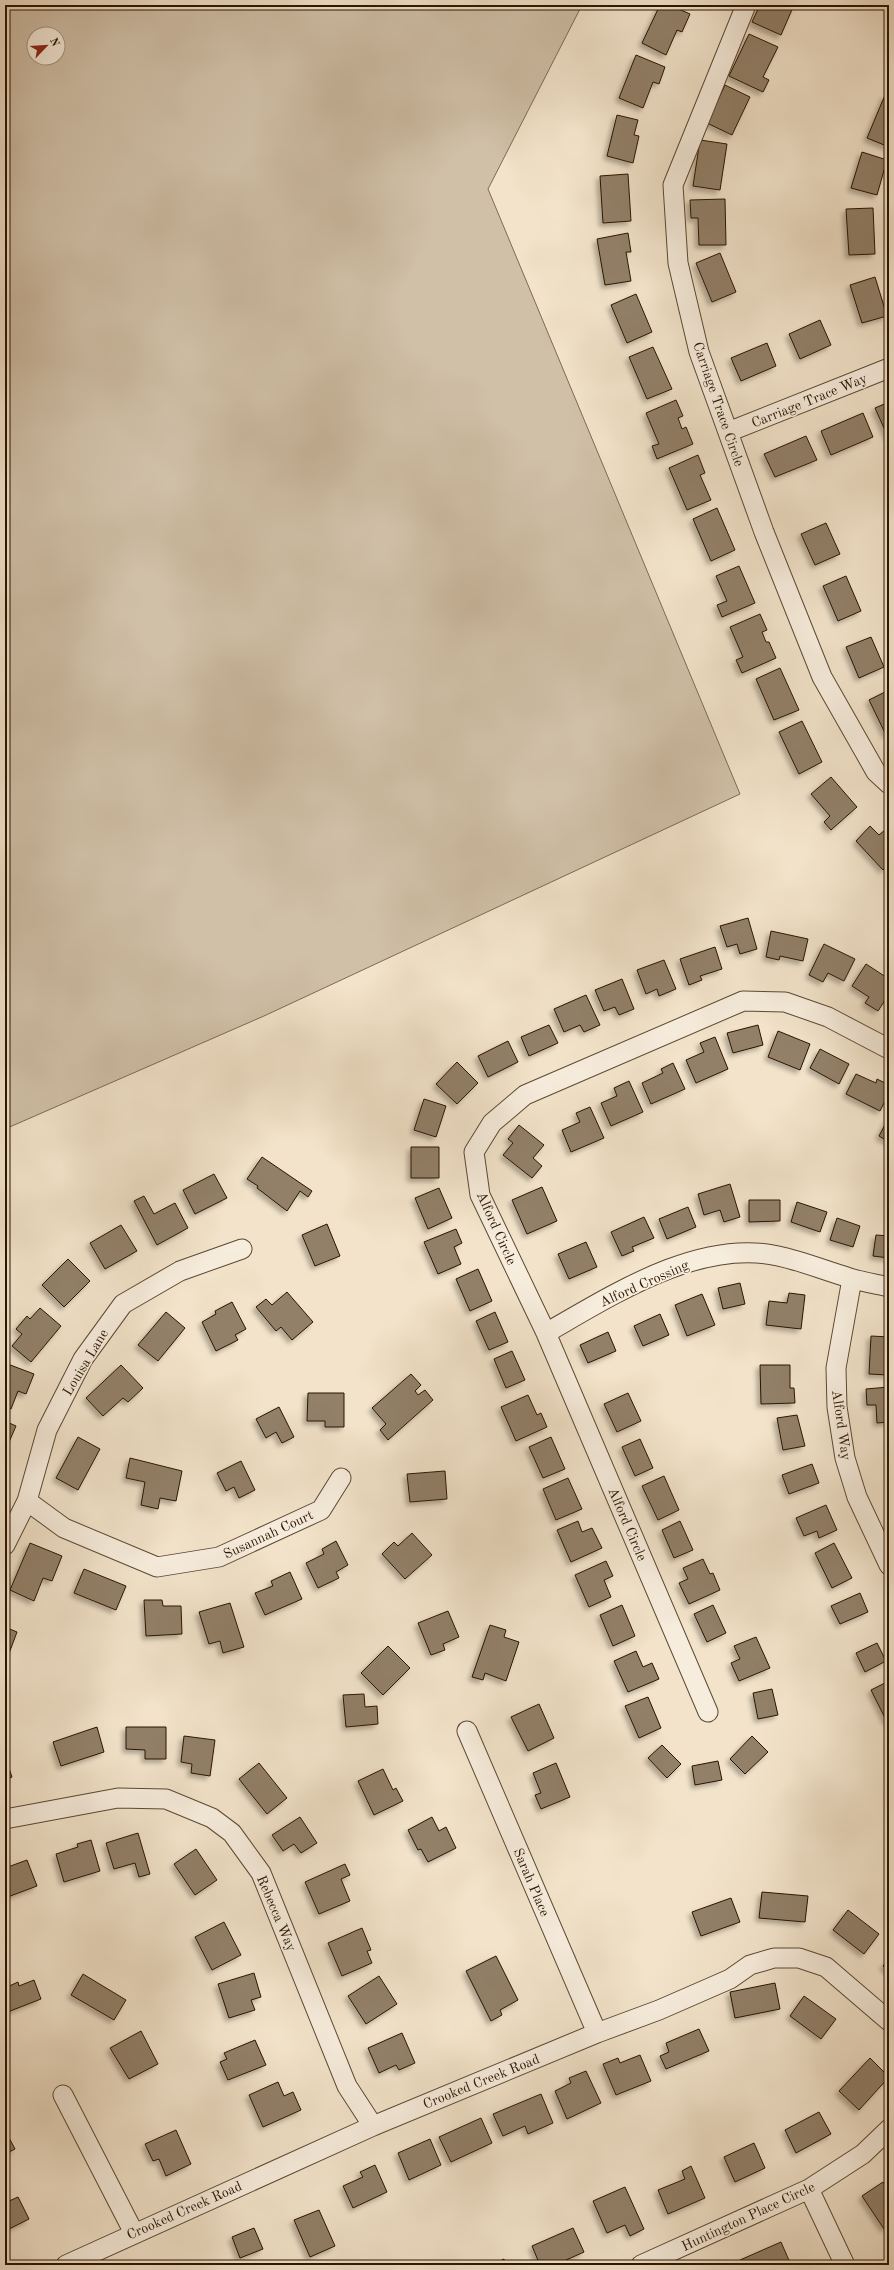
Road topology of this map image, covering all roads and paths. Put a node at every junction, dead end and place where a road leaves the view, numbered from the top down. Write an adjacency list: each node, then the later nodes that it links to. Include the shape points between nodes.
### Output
1 (746, 5): 3 (street, Carriage Trace Circle, via 673,184 678,263 699,352)
2 (889, 368): 3 (street, Carriage Trace Way)
3 (728, 432): 4 (street, Carriage Trace Circle, via 764,532 822,677 876,772)
4 (889, 784)
5 (889, 1049): 9 (street, Alford Circle, via 828,1017 785,1002 743,1001 525,1095 492,1123 474,1152 480,1195)
6 (242, 1249): 11 (street, Louisa Lane, via 180,1271 122,1304 83,1359 47,1430)
7 (852, 1279): 8 (street, Alford Crossing); 9 (street, Alford Crossing, via 777,1255 742,1253 712,1256 682,1264 610,1296); 12 (street, Alford Way, via 836,1368 837,1407 845,1458 857,1497)
8 (889, 1287)
9 (546, 1332): 15 (street, Alford Circle)
10 (341, 1478): 11 (street, Susannah Court, via 320,1510 219,1557 156,1567 64,1528)
11 (27, 1501): 13 (street, Louisa Lane)
12 (884, 1541): 14 (street, Alford Way)
13 (5, 1545)
14 (889, 1565)
15 (708, 1712)
16 (467, 1731): 19 (street, Sarah Place)
17 (5, 1819): 21 (street, Rebecca Way, via 118,1798 166,1799 212,1818 232,1833 261,1873 347,2086)
18 (889, 2021): 19 (street, Crooked Creek Road, via 826,1967 799,1958 774,1958 750,1965 730,1979 666,2007)
19 (598, 2032): 21 (street, Crooked Creek Road)
20 (63, 2095): 24 (street)
21 (373, 2126): 24 (street, Crooked Creek Road)
22 (889, 2130): 23 (street, Huntington Place Circle, via 863,2154)
23 (809, 2189): 25 (street); 27 (street, Huntington Place Circle)
24 (134, 2233): 26 (street, Crooked Creek Road)
25 (844, 2263)
26 (66, 2265)
27 (641, 2265)

